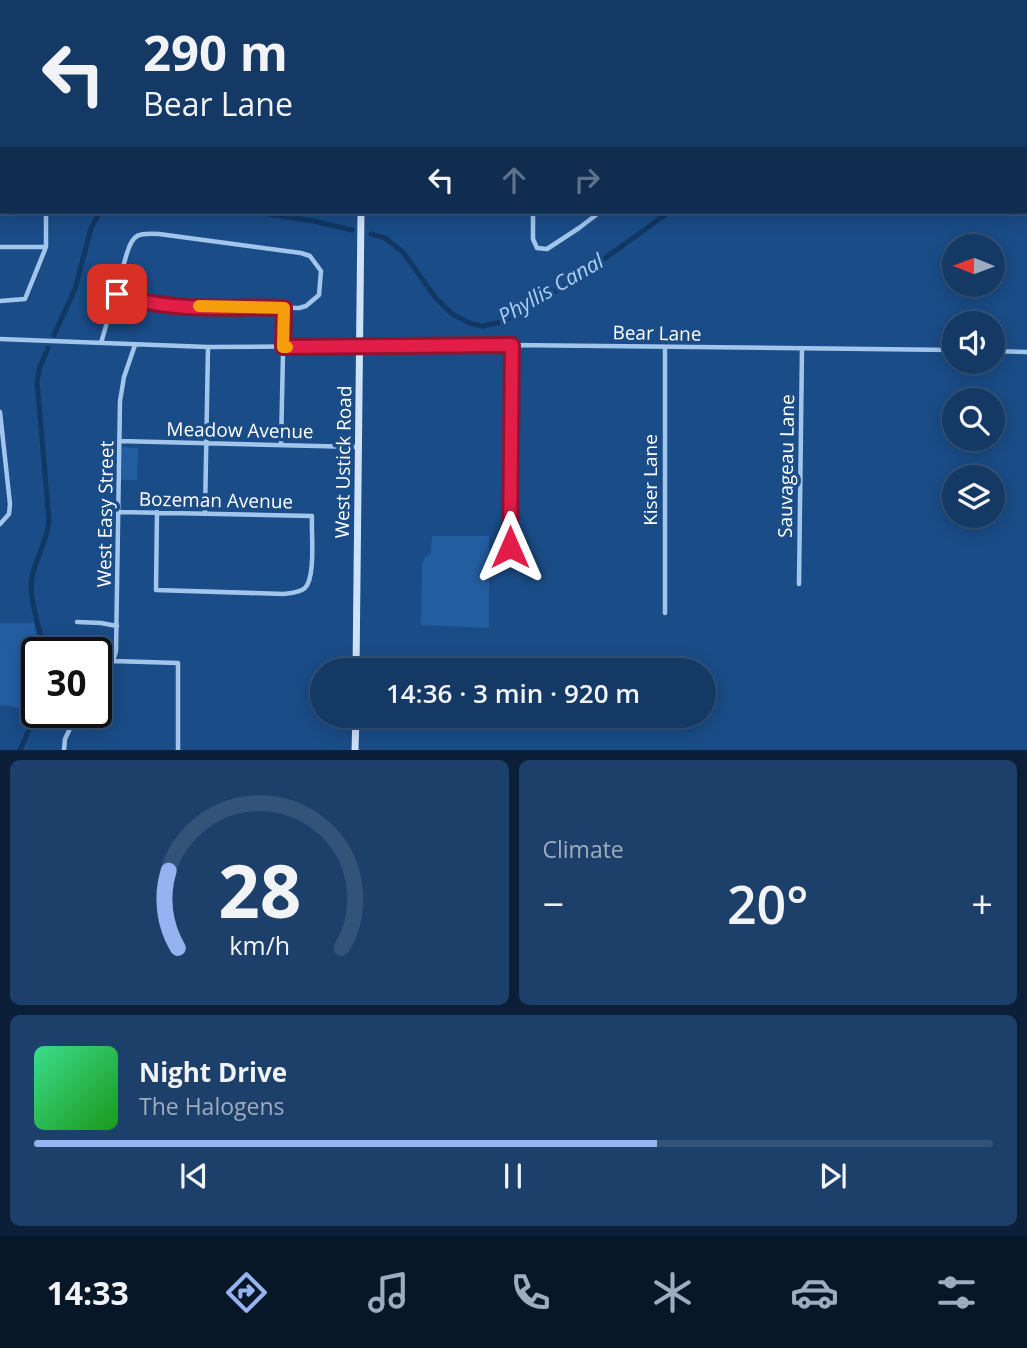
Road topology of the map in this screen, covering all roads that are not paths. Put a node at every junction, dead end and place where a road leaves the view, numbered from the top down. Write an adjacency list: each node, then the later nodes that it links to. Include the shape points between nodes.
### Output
1 (46, 214): 6 (street)
2 (360, 214): 14 (main road, West Ustick Road)
3 (533, 214): 4 (street, via 533,239 537,248 547,249)
4 (597, 214)
5 (0, 247): 6 (street)
6 (46, 247): 8 (street, via 25,299)
7 (117, 294): 9 (street, via 163,305); 9 (street, via 131,240 137,235 159,234 310,256 321,271 319,295 306,306); 11 (street)
8 (0, 301)
9 (284, 308): 16 (street)
10 (0, 339): 11 (street, Bear Lane)
11 (101, 343): 12 (street, Bear Lane)
12 (135, 345): 15 (street, Bear Lane); 23 (street, West Easy Street, via 120,401)
13 (512, 345): 14 (street, Bear Lane); 17 (street, Bear Lane); 32 (street)
14 (360, 346): 16 (street, Bear Lane); 26 (main road, West Ustick Road)
15 (208, 347): 16 (street, Bear Lane); 24 (street)
16 (283, 347): 25 (street)
17 (665, 347): 18 (street, Bear Lane); 34 (street, Kiser Lane)
18 (802, 348): 19 (street, Bear Lane); 33 (street, Sauvageau Lane)
19 (942, 350)
20 (1005, 351): 21 (street)
21 (1027, 352)
22 (0, 412): 27 (street)
23 (120, 441): 24 (street, Meadow Avenue); 28 (street, West Easy Street)
24 (206, 443): 25 (street, Meadow Avenue); 30 (street)
25 (281, 445): 26 (street, Meadow Avenue)
26 (359, 447): 37 (main road, West Ustick Road)
27 (3, 459): 31 (street, via 10,504 9,514)
28 (119, 512): 29 (street, Bozeman Avenue); 36 (street, West Easy Street)
29 (157, 513): 30 (street, Bozeman Avenue); 30 (street, Bozeman Avenue, via 156,590 284,594 305,587 311,571 312,516)
30 (205, 514)
31 (0, 524)
32 (510, 547)
33 (799, 584)
34 (665, 613)
35 (77, 622): 36 (street)
36 (117, 626): 38 (street, West Easy Street)
37 (356, 658)
38 (113, 661): 42 (street, via 178,663)
39 (70, 728): 41 (street)
40 (356, 728): 43 (main road)
41 (64, 750)
42 (178, 750)
43 (355, 750)

